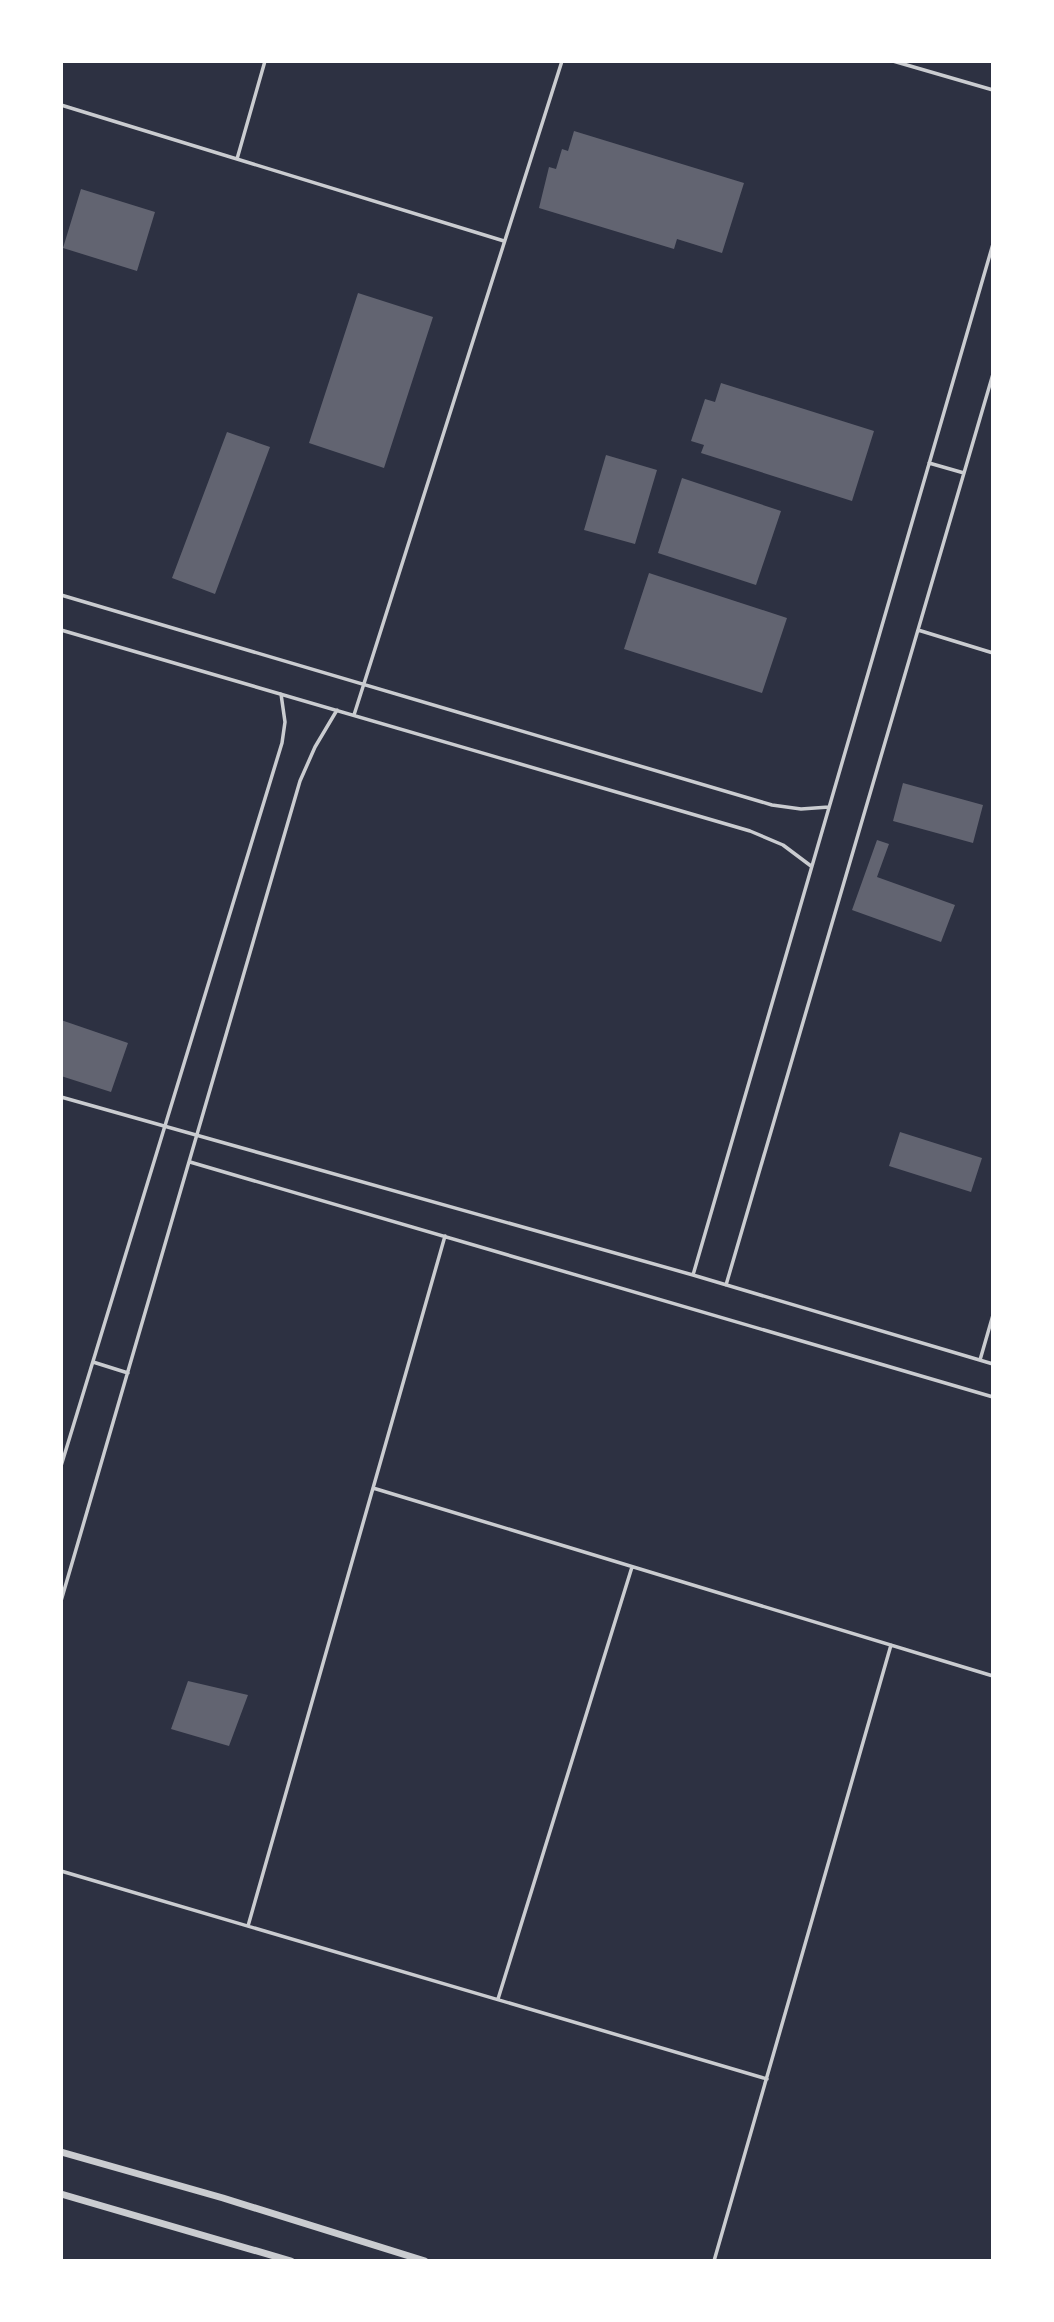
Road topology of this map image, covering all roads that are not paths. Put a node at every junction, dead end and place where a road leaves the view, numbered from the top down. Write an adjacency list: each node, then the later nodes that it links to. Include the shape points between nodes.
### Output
1 (265, 61): 6 (lane)
2 (562, 61): 7 (lane)
3 (893, 61): 4 (lane)
4 (993, 90)
5 (61, 105): 6 (lane)
6 (237, 159): 7 (lane)
7 (504, 241): 16 (lane)
8 (993, 244): 10 (lane)
9 (993, 374): 11 (lane)
10 (929, 463): 11 (lane); 20 (lane)
11 (964, 472): 14 (lane)
12 (61, 595): 16 (lane)
13 (61, 630): 17 (lane)
14 (918, 630): 15 (lane); 28 (lane)
15 (993, 653)
16 (364, 684): 19 (lane); 20 (lane, via 766,804)
17 (281, 694): 18 (lane); 23 (lane, via 282,743)
18 (337, 710): 19 (lane); 24 (lane, via 300,781)
19 (354, 715): 21 (lane, via 750,831 783,845)
20 (829, 807): 21 (lane)
21 (812, 866): 27 (lane)
22 (61, 1097): 23 (lane)
23 (164, 1128): 24 (lane); 31 (lane)
24 (196, 1138): 25 (lane); 27 (lane)
25 (190, 1161): 26 (lane); 33 (lane)
26 (445, 1237): 34 (lane); 36 (lane)
27 (693, 1275): 28 (lane)
28 (726, 1285): 30 (lane)
29 (993, 1315): 30 (lane)
30 (980, 1360): 32 (lane)
31 (93, 1362): 33 (lane); 35 (lane)
32 (993, 1364)
33 (128, 1373): 38 (lane)
34 (993, 1397)
35 (61, 1466)
36 (373, 1488): 37 (lane); 42 (lane)
37 (632, 1567): 39 (lane); 43 (lane)
38 (61, 1601)
39 (891, 1645): 40 (lane); 44 (lane)
40 (993, 1676)
41 (61, 1871): 42 (lane)
42 (248, 1926): 43 (lane)
43 (498, 2000): 44 (lane)
44 (767, 2079): 49 (lane)
45 (61, 2152): 48 (street)
46 (61, 2194): 47 (street)
47 (291, 2261)
48 (425, 2261)
49 (714, 2261)

